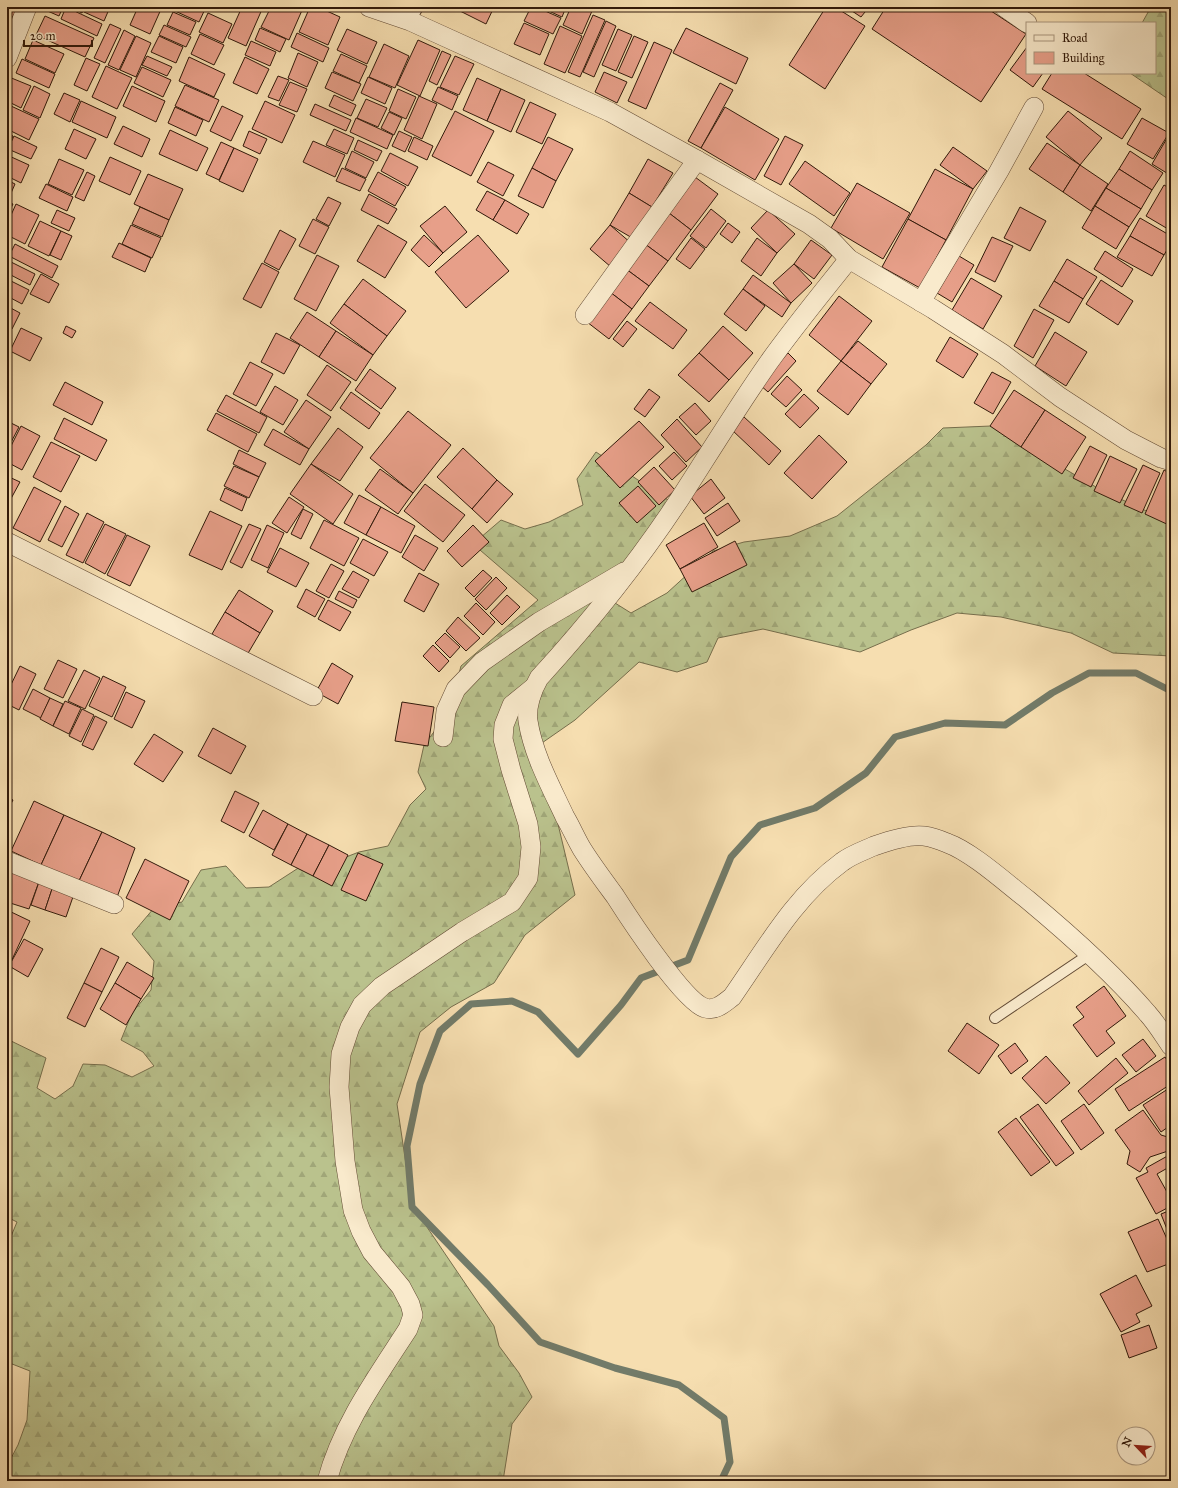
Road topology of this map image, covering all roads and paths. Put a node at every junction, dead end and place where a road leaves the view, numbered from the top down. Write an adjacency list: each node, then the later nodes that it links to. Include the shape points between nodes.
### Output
1 (27, 7): 6 (street)
2 (369, 7): 4 (street)
3 (1004, 7): 5 (street)
4 (414, 14): 8 (street, via 610,112)
5 (1026, 22)
6 (7, 58)
7 (1034, 107): 10 (street)
8 (697, 160): 9 (street, via 809,224 830,239); 11 (street)
9 (849, 259): 10 (street); 14 (street, via 770,360 681,497)
10 (920, 302): 12 (street, via 1003,354 1060,397 1126,440)
11 (585, 315)
12 (1171, 461)
13 (7, 542): 16 (street)
14 (631, 568): 15 (street, via 606,602); 17 (street, via 539,622 482,662 456,689 446,711)
15 (533, 688): 20 (street, via 528,719 531,738 550,786 582,849 653,952 679,985 705,1008 713,1009 732,998 790,912 842,862 859,852 901,838 923,836 949,843 984,865); 23 (street, via 512,705 504,725 503,739 528,824 532,848 528,878 512,902 382,986 367,1000 350,1027 341,1054 339,1087 345,1161 353,1210 372,1252 401,1287 413,1315 408,1329 353,1416 330,1468)
16 (313, 696)
17 (443, 737)
18 (7, 861): 19 (street)
19 (114, 904)
20 (1090, 954): 21 (lane); 22 (street, via 1149,1015)
21 (995, 1018)
22 (1171, 1046)
23 (327, 1481)

